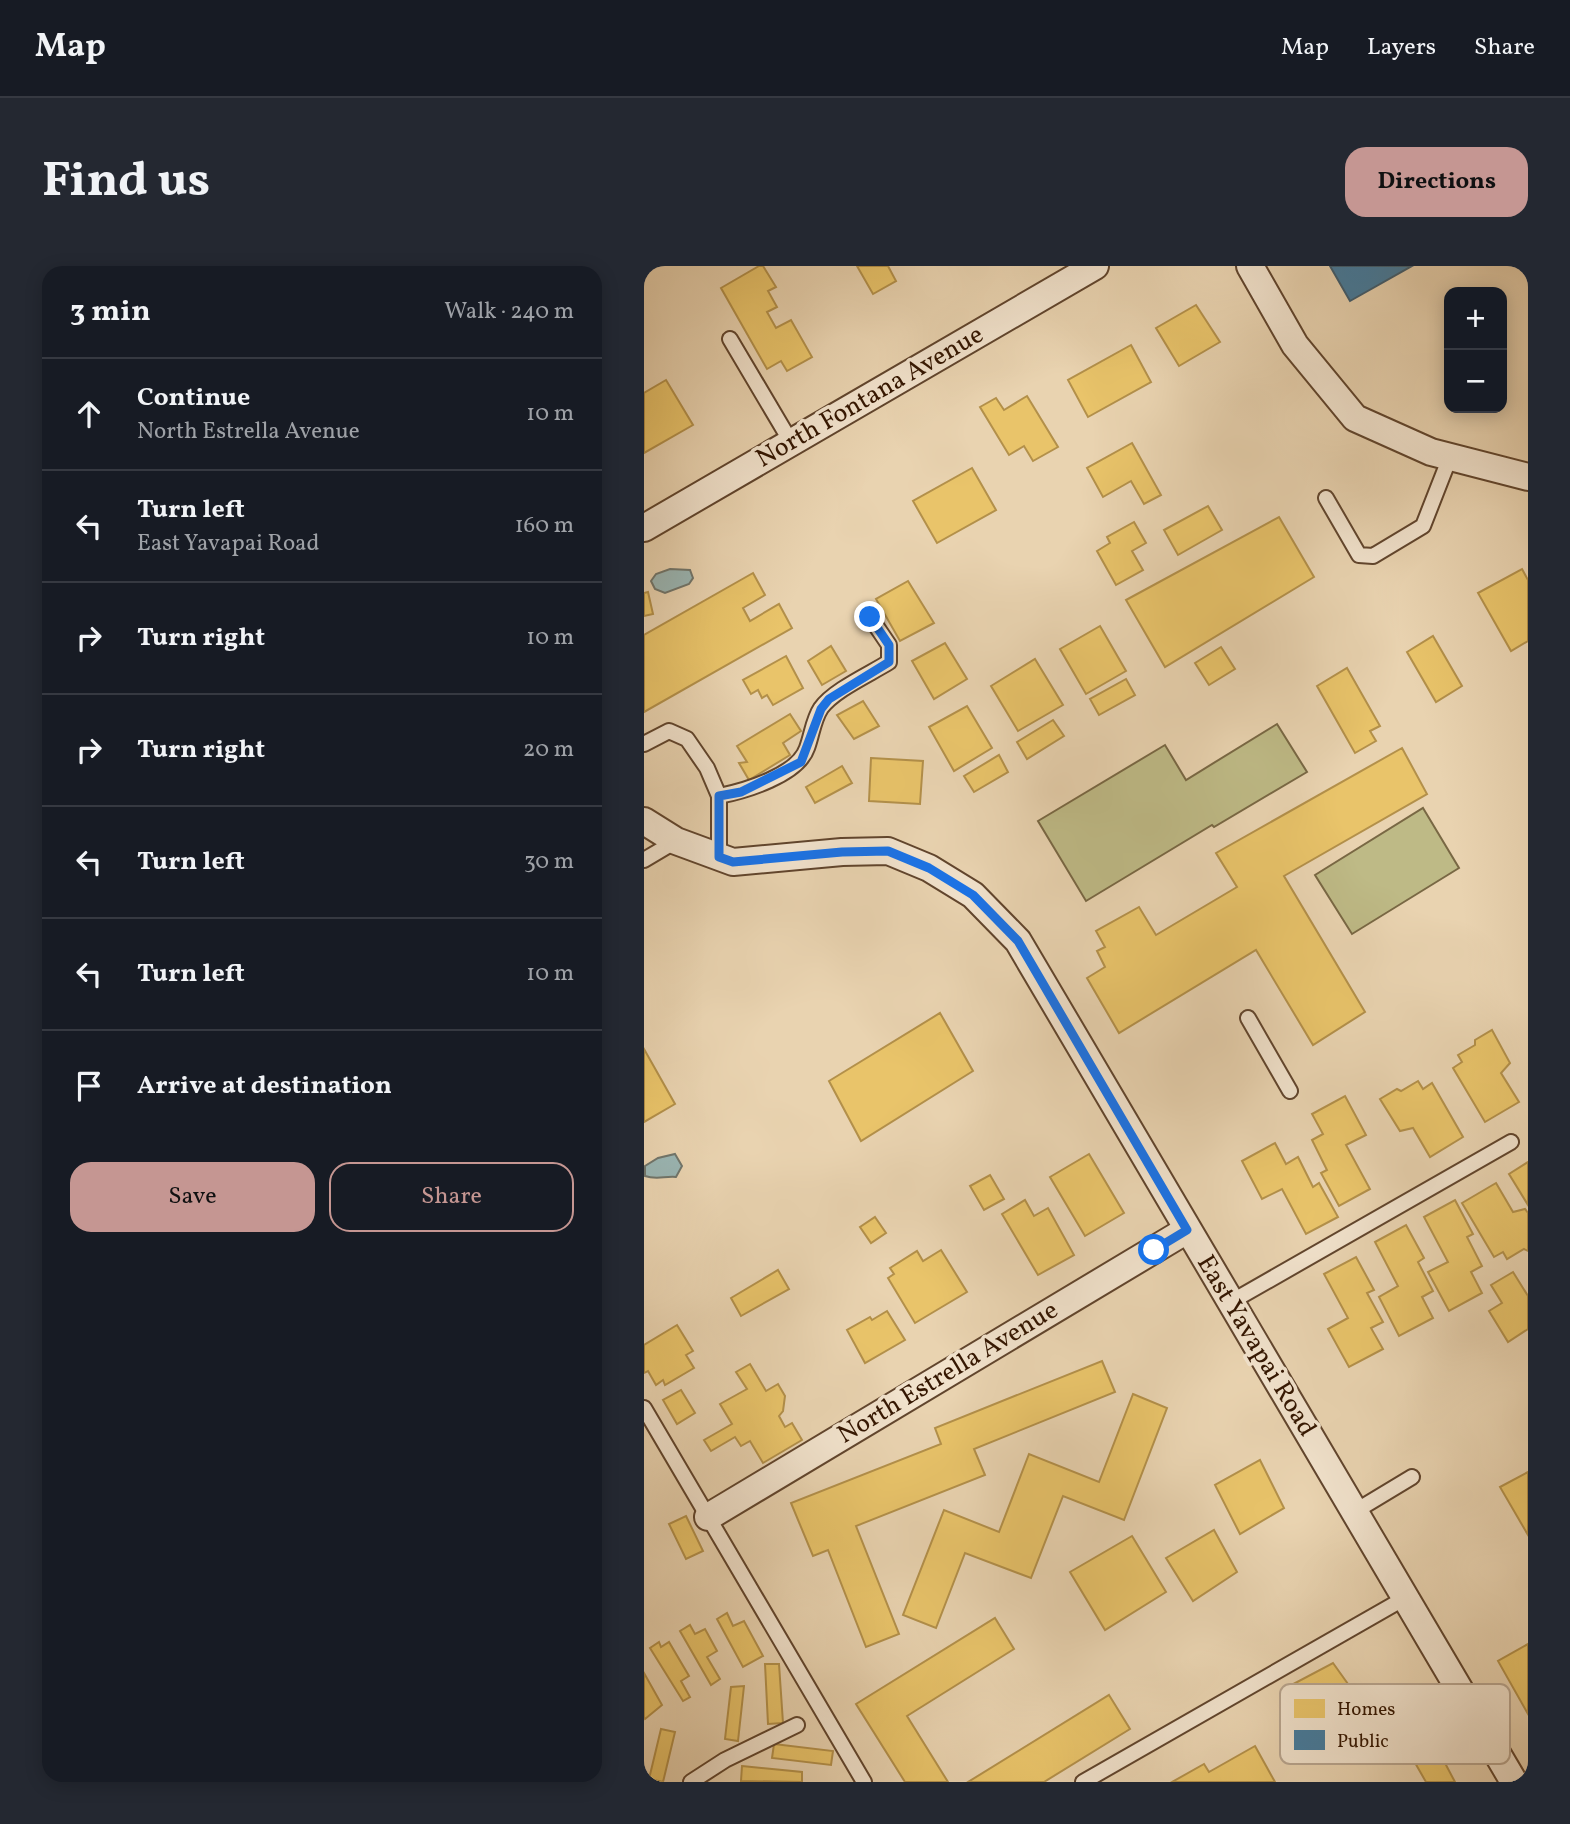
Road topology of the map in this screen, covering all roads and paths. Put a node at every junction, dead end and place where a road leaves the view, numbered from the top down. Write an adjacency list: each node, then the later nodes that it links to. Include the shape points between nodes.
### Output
1 (1096, 266): 4 (street, North Fontana Avenue)
2 (1250, 266): 5 (street, via 1295,345 1355,418)
3 (730, 339): 4 (lane)
4 (792, 442): 8 (street, North Fontana Avenue)
5 (1450, 457): 6 (street); 7 (lane, via 1423,526 1373,556 1359,555)
6 (1528, 477)
7 (1326, 498)
8 (644, 528)
9 (870, 617): 11 (lane, via 889,645 889,662 829,699 801,762 741,792)
10 (644, 744): 11 (lane, via 669,731 687,739)
11 (719, 796): 14 (lane)
12 (644, 821): 13 (street, East Yavapai Road)
13 (676, 841): 14 (street, East Yavapai Road); 15 (lane)
14 (719, 857): 19 (street, East Yavapai Road, via 733,862 888,851 929,868 973,895 1018,941)
15 (644, 860)
16 (1248, 1018): 17 (lane)
17 (1290, 1091)
18 (1511, 1142): 20 (lane)
19 (1187, 1230): 20 (street, East Yavapai Road); 24 (street, North Estrella Avenue)
20 (1229, 1303): 23 (street, East Yavapai Road)
21 (644, 1408): 24 (lane)
22 (1412, 1477): 23 (lane)
23 (1354, 1512): 25 (street, East Yavapai Road)
24 (708, 1517): 30 (lane)
25 (1405, 1598): 26 (street, East Yavapai Road); 31 (lane)
26 (1456, 1684)
27 (797, 1725): 29 (lane)
28 (1503, 1764): 32 (street, East Yavapai Road)
29 (691, 1782)
30 (864, 1782)
31 (1083, 1782)
32 (1514, 1782)

